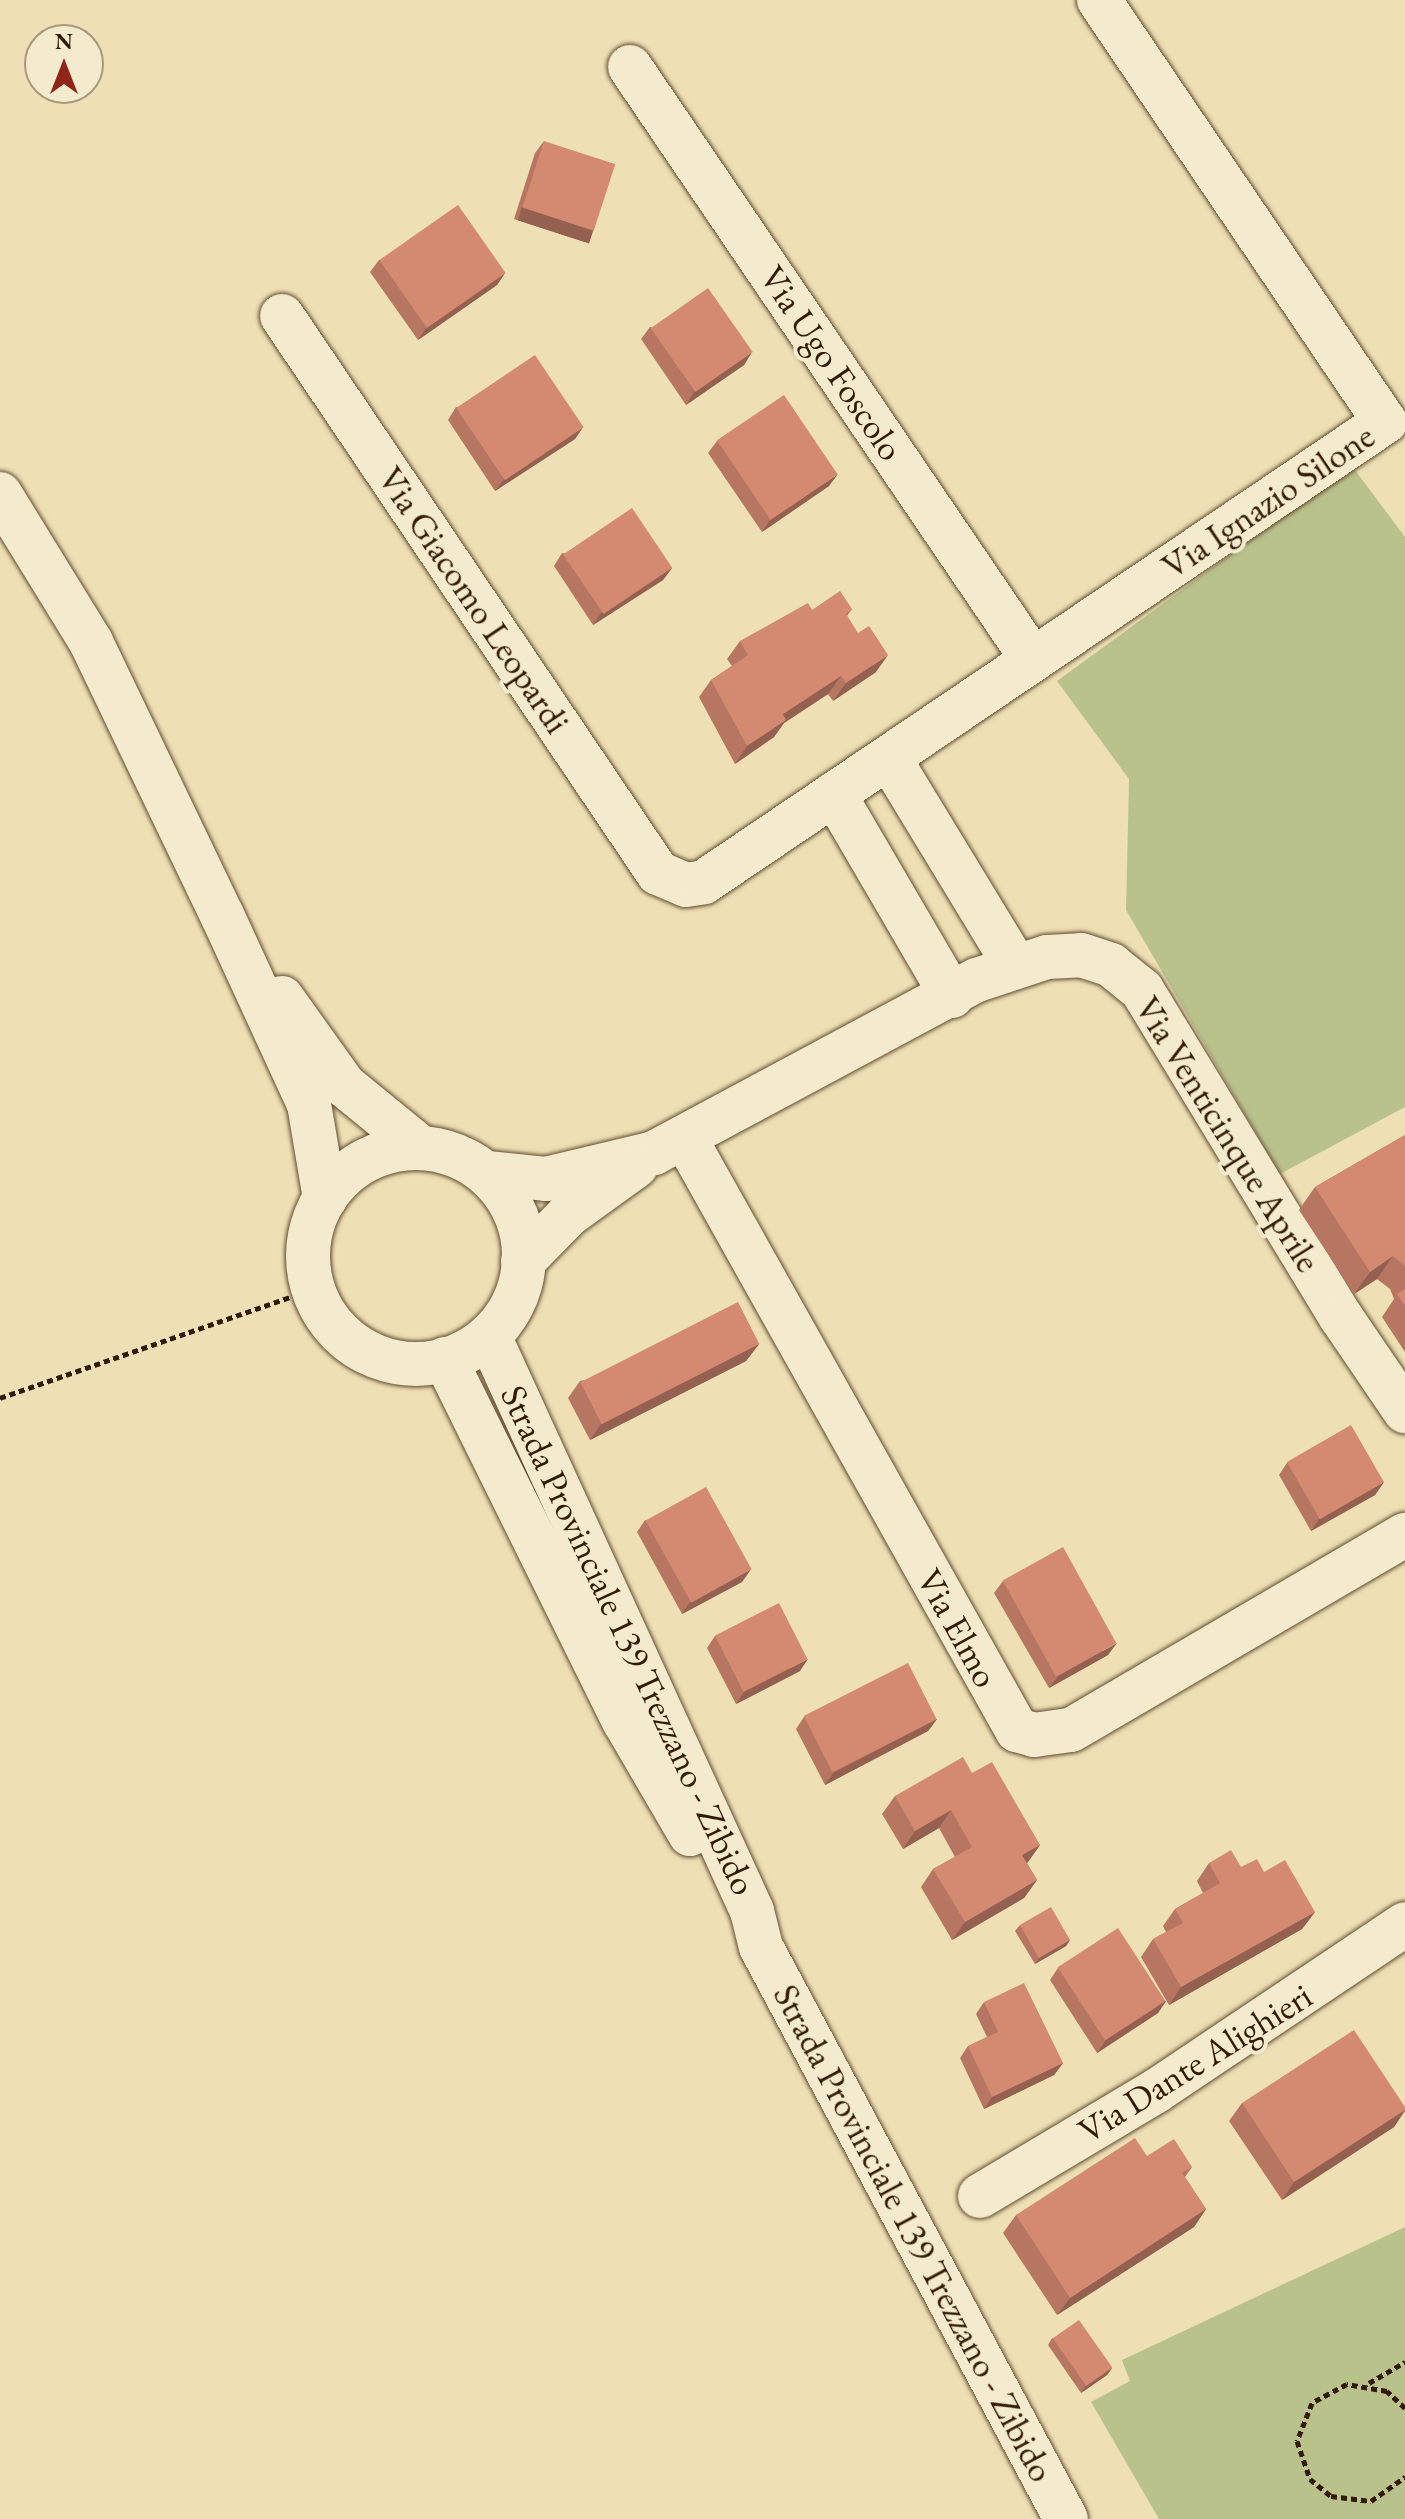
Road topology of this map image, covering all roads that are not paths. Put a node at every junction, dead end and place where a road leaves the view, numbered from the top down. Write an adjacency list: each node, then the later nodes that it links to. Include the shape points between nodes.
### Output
1 (1099, 0): 5 (street, Via Ignazio Silone, via 1385,422)
2 (630, 67): 5 (street, Via Ugo Foscolo)
3 (282, 316): 8 (street, Via Giacomo Leopardi)
4 (0, 494): 9 (street, via 91,642)
5 (1033, 660): 6 (street, Via Ignazio Silone)
6 (889, 758): 7 (street, Via Ignazio Silone); 10 (street)
7 (834, 794): 8 (street, Via Ignazio Silone, via 704,882); 11 (street)
8 (670, 882)
9 (222, 915): 13 (street, via 344,1085); 15 (street, via 309,1104)
10 (1015, 965): 11 (street, Via Venticinque Aprile); 19 (street, Via Venticinque Aprile, via 1081,955 1111,965 1142,990 1341,1317)
11 (952, 996): 12 (street, Via Venticinque Aprile)
12 (670, 1146): 14 (street, Via Venticinque Aprile, via 546,1179); 16 (street, Via Venticinque Aprile, via 568,1215); 20 (street, Via Elmo, via 1017,1730 1054,1735 1071,1730)
13 (420, 1147): 14 (street, via 462,1157); 15 (street, via 386,1151 356,1165)
14 (487, 1173): 16 (street, via 512,1205 523,1235)
15 (325, 1199): 18 (street, via 314,1217 307,1250 313,1289 324,1314 346,1339 369,1354 422,1364)
16 (523, 1261): 17 (street, via 512,1307)
17 (489, 1336): 18 (street); 22 (street, Strada Provinciale 139 Trezzano - Zibido, via 752,1911)
18 (445, 1359): 22 (street, Strada Provinciale 139 Trezzano - Zibido, via 624,1721 743,1927)
19 (1405, 1411)
20 (1405, 1535)
21 (1405, 1924): 23 (street, Via Dante Alighieri, via 1156,2091)
22 (761, 1947): 24 (street, Strada Provinciale 139 Trezzano - Zibido)
23 (980, 2196)
24 (1066, 2519)

